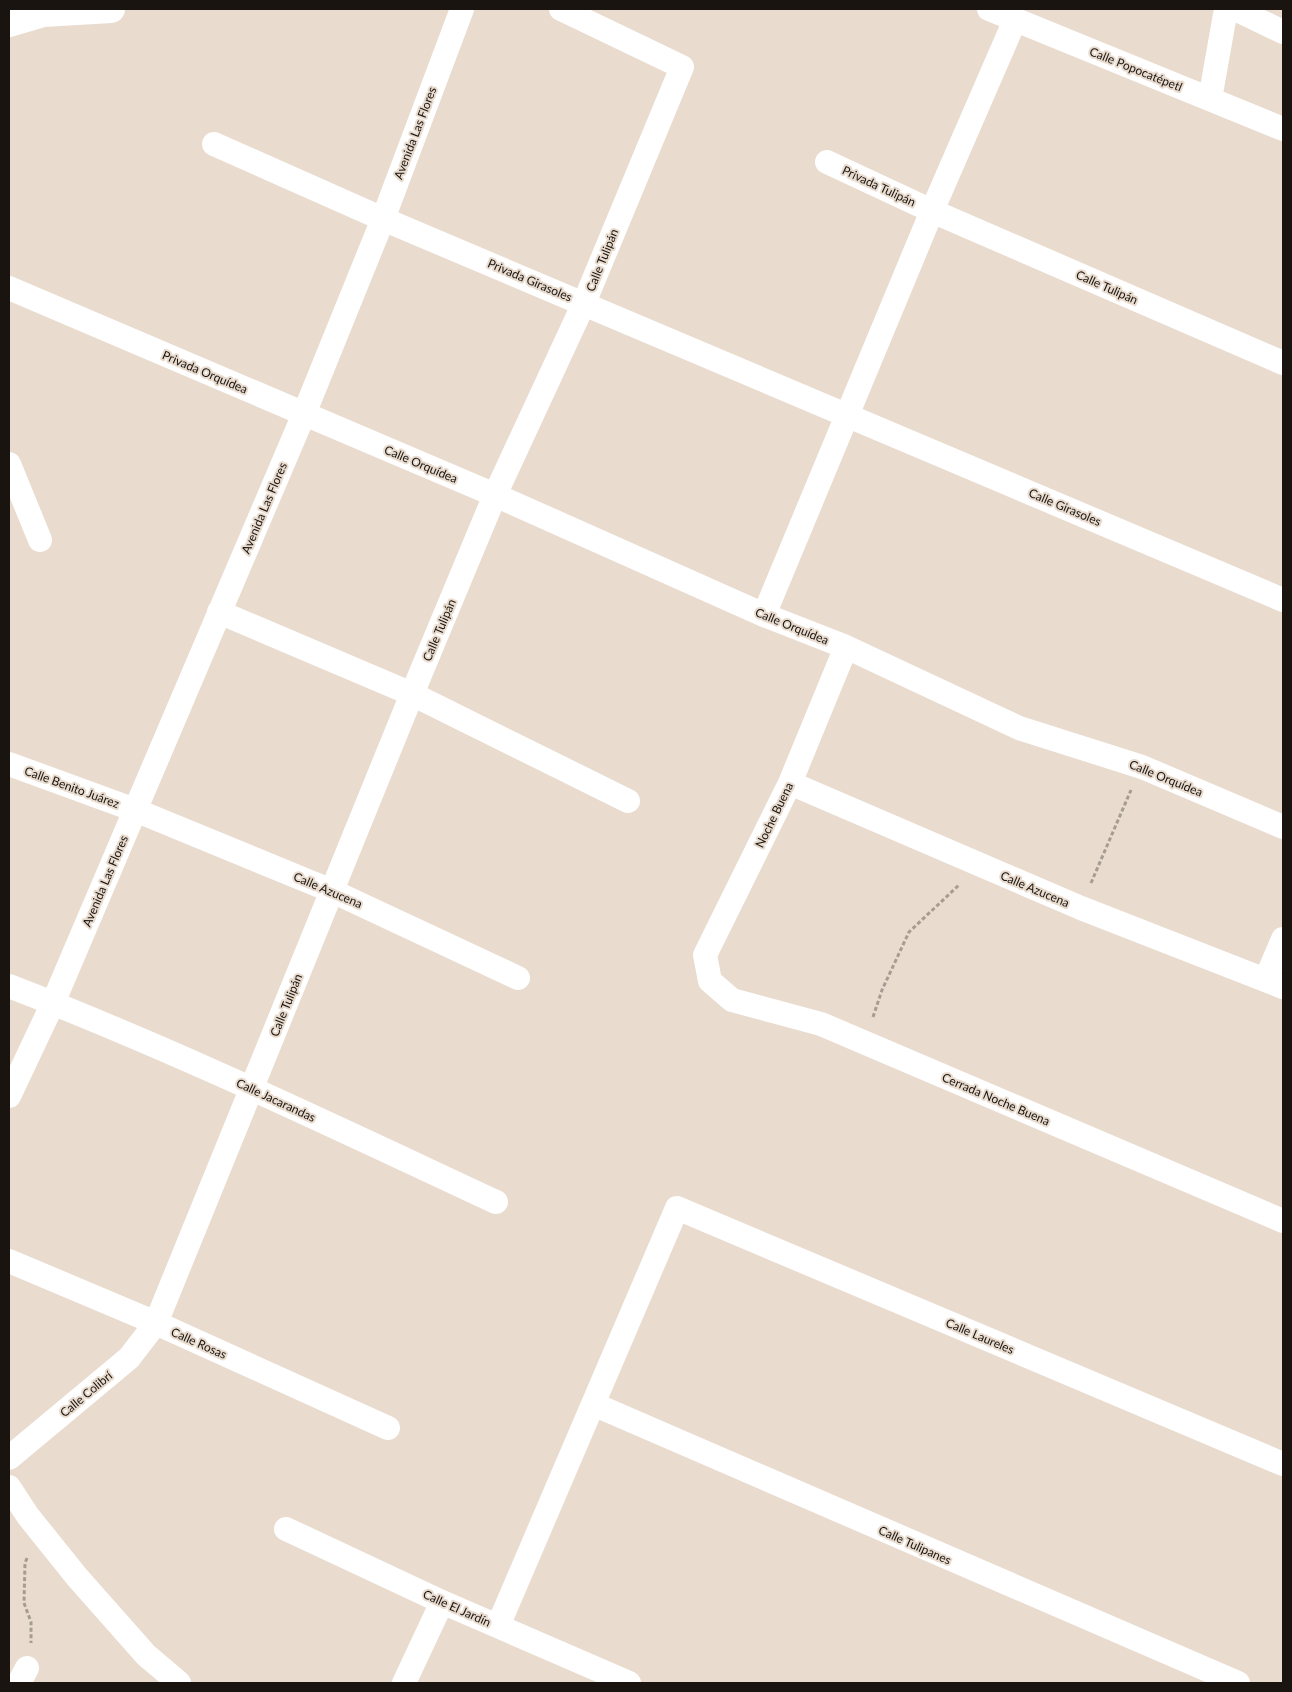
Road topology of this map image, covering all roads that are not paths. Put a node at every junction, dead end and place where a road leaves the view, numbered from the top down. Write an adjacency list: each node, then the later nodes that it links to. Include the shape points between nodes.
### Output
1 (103, 9): 2 (street); 9 (street, via 43,13)
2 (110, 9)
3 (462, 9): 16 (street, Avenida Las Flores)
4 (561, 9): 18 (street, Calle Tulipán, via 682,67)
5 (989, 9): 8 (street, Calle Popocatépetl)
6 (1226, 9): 11 (street)
7 (1235, 9): 10 (street)
8 (1015, 20): 11 (street, Calle Popocatépetl); 15 (street)
9 (9, 24)
10 (1283, 32)
11 (1210, 99): 12 (street, Calle Popocatépetl)
12 (1283, 129)
13 (214, 144): 16 (street, Privada Girasoles)
14 (827, 162): 15 (street, Privada Tulipán)
15 (932, 211): 19 (street, Calle Tulipán); 21 (street)
16 (383, 219): 18 (street, Privada Girasoles); 20 (street, Avenida Las Flores)
17 (9, 288): 20 (street, Privada Orquídea)
18 (584, 303): 21 (street, Privada Girasoles); 23 (street, Calle Tulipán)
19 (1283, 363)
20 (304, 414): 23 (street, Calle Orquídea); 26 (street, Avenida Las Flores)
21 (846, 415): 25 (street, Calle Girasoles); 27 (street)
22 (9, 464): 24 (street)
23 (495, 495): 27 (street, Calle Orquídea); 29 (street, Calle Tulipán)
24 (40, 540)
25 (1283, 600)
26 (219, 612): 29 (street); 33 (street, Avenida Las Flores)
27 (764, 615): 28 (street, Calle Orquídea)
28 (846, 647): 31 (street, Noche Buena); 34 (street, Calle Orquídea, via 1020,728 1142,766)
29 (412, 694): 32 (street); 35 (street, Calle Tulipán)
30 (9, 764): 33 (street, Calle Benito Juárez)
31 (790, 783): 38 (street, Noche Buena, via 706,954); 39 (street, Calle Azucena, via 1081,908)
32 (628, 801)
33 (135, 810): 35 (street, Calle Azucena); 41 (street, Avenida Las Flores)
34 (1283, 827)
35 (332, 891): 37 (street, Calle Azucena); 42 (street, Calle Tulipán)
36 (1283, 939): 39 (street)
37 (518, 978)
38 (710, 981): 45 (street, Cerrada Noche Buena, via 732,1000 820,1024)
39 (1275, 983)
40 (9, 986): 41 (street, Calle Jacarandas)
41 (53, 1003): 42 (street, Calle Jacarandas); 43 (street, Avenida Las Flores)
42 (252, 1088): 44 (street, Calle Jacarandas); 47 (street, Calle Tulipán)
43 (9, 1096)
44 (496, 1202)
45 (1283, 1221)
46 (9, 1261): 47 (street, Calle Rosas)
47 (156, 1323): 49 (street, Calle Rosas); 50 (street, Calle Colibrí, via 129,1358)
48 (593, 1404): 51 (street, Calle Laureles, via 677,1208); 55 (street); 59 (street, Calle Tulipanes)
49 (388, 1428)
50 (9, 1458)
51 (1283, 1464)
52 (9, 1487): 56 (street, via 77,1577 146,1655)
53 (286, 1529): 54 (street, Calle El Jardín)
54 (442, 1602): 55 (street, Calle El Jardín); 57 (street)
55 (498, 1626): 58 (street, Calle El Jardín)
56 (179, 1683)
57 (404, 1683)
58 (629, 1683)
59 (1238, 1683)

